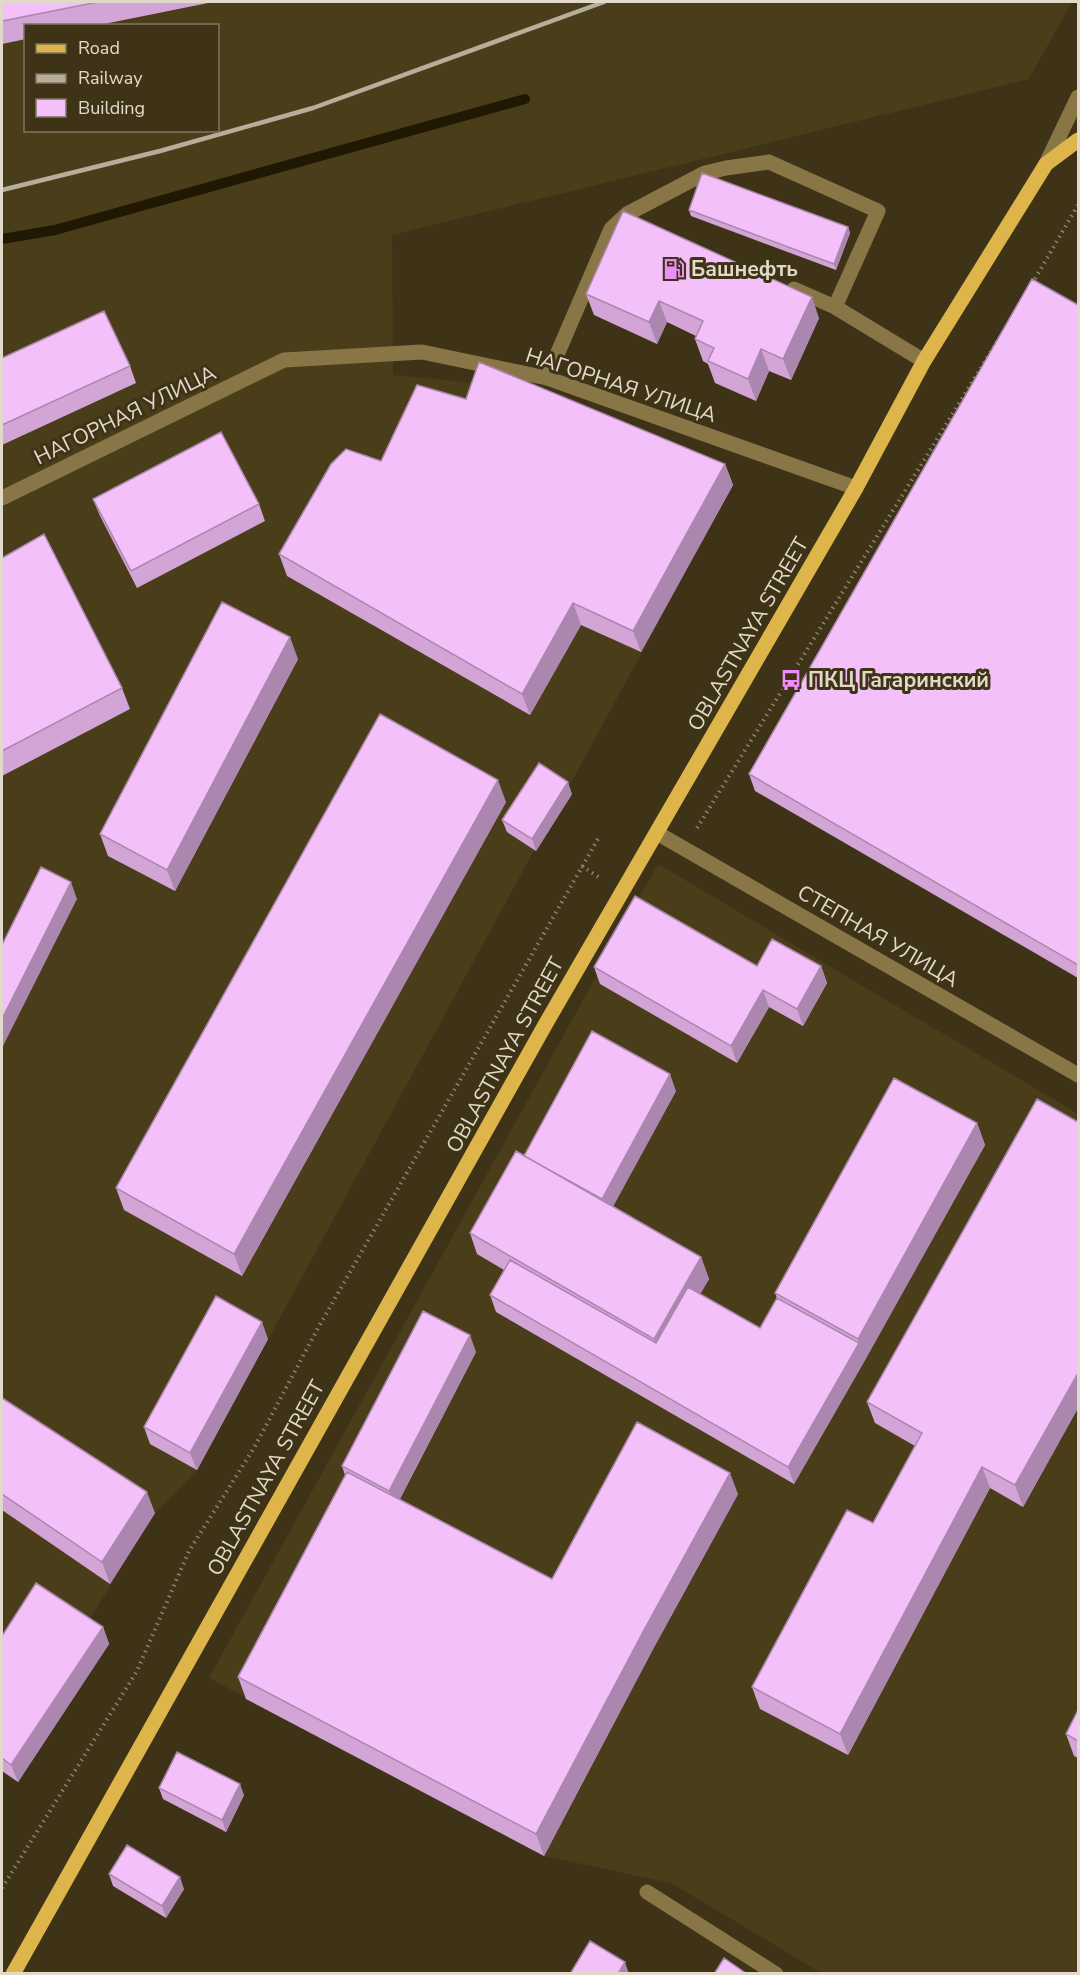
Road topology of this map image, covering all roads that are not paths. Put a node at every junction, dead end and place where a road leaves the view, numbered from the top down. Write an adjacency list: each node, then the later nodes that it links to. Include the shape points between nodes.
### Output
1 (1078, 97): 3 (street)
2 (1078, 140): 3 (main road)
3 (1046, 164): 8 (main road, OBLASTNAYA STREET)
4 (627, 214): 5 (street); 7 (street, via 705,173 769,162 867,206 878,211); 9 (street, via 611,229)
5 (649, 224)
6 (780, 283): 7 (street)
7 (835, 308): 8 (street)
8 (924, 361): 10 (main road, OBLASTNAYA STREET)
9 (547, 378): 10 (street, НАГОРНАЯ УЛИЦА); 11 (street, НАГОРНАЯ УЛИЦА, via 422,352 284,360)
10 (856, 488): 12 (main road, OBLASTNAYA STREET)
11 (2, 498)
12 (657, 834): 13 (street, СТЕПНАЯ УЛИЦА); 15 (main road, OBLASTNAYA STREET, via 533,1046)
13 (1078, 1075)
14 (647, 1892): 16 (street)
15 (13, 1974)
16 (776, 1974)

